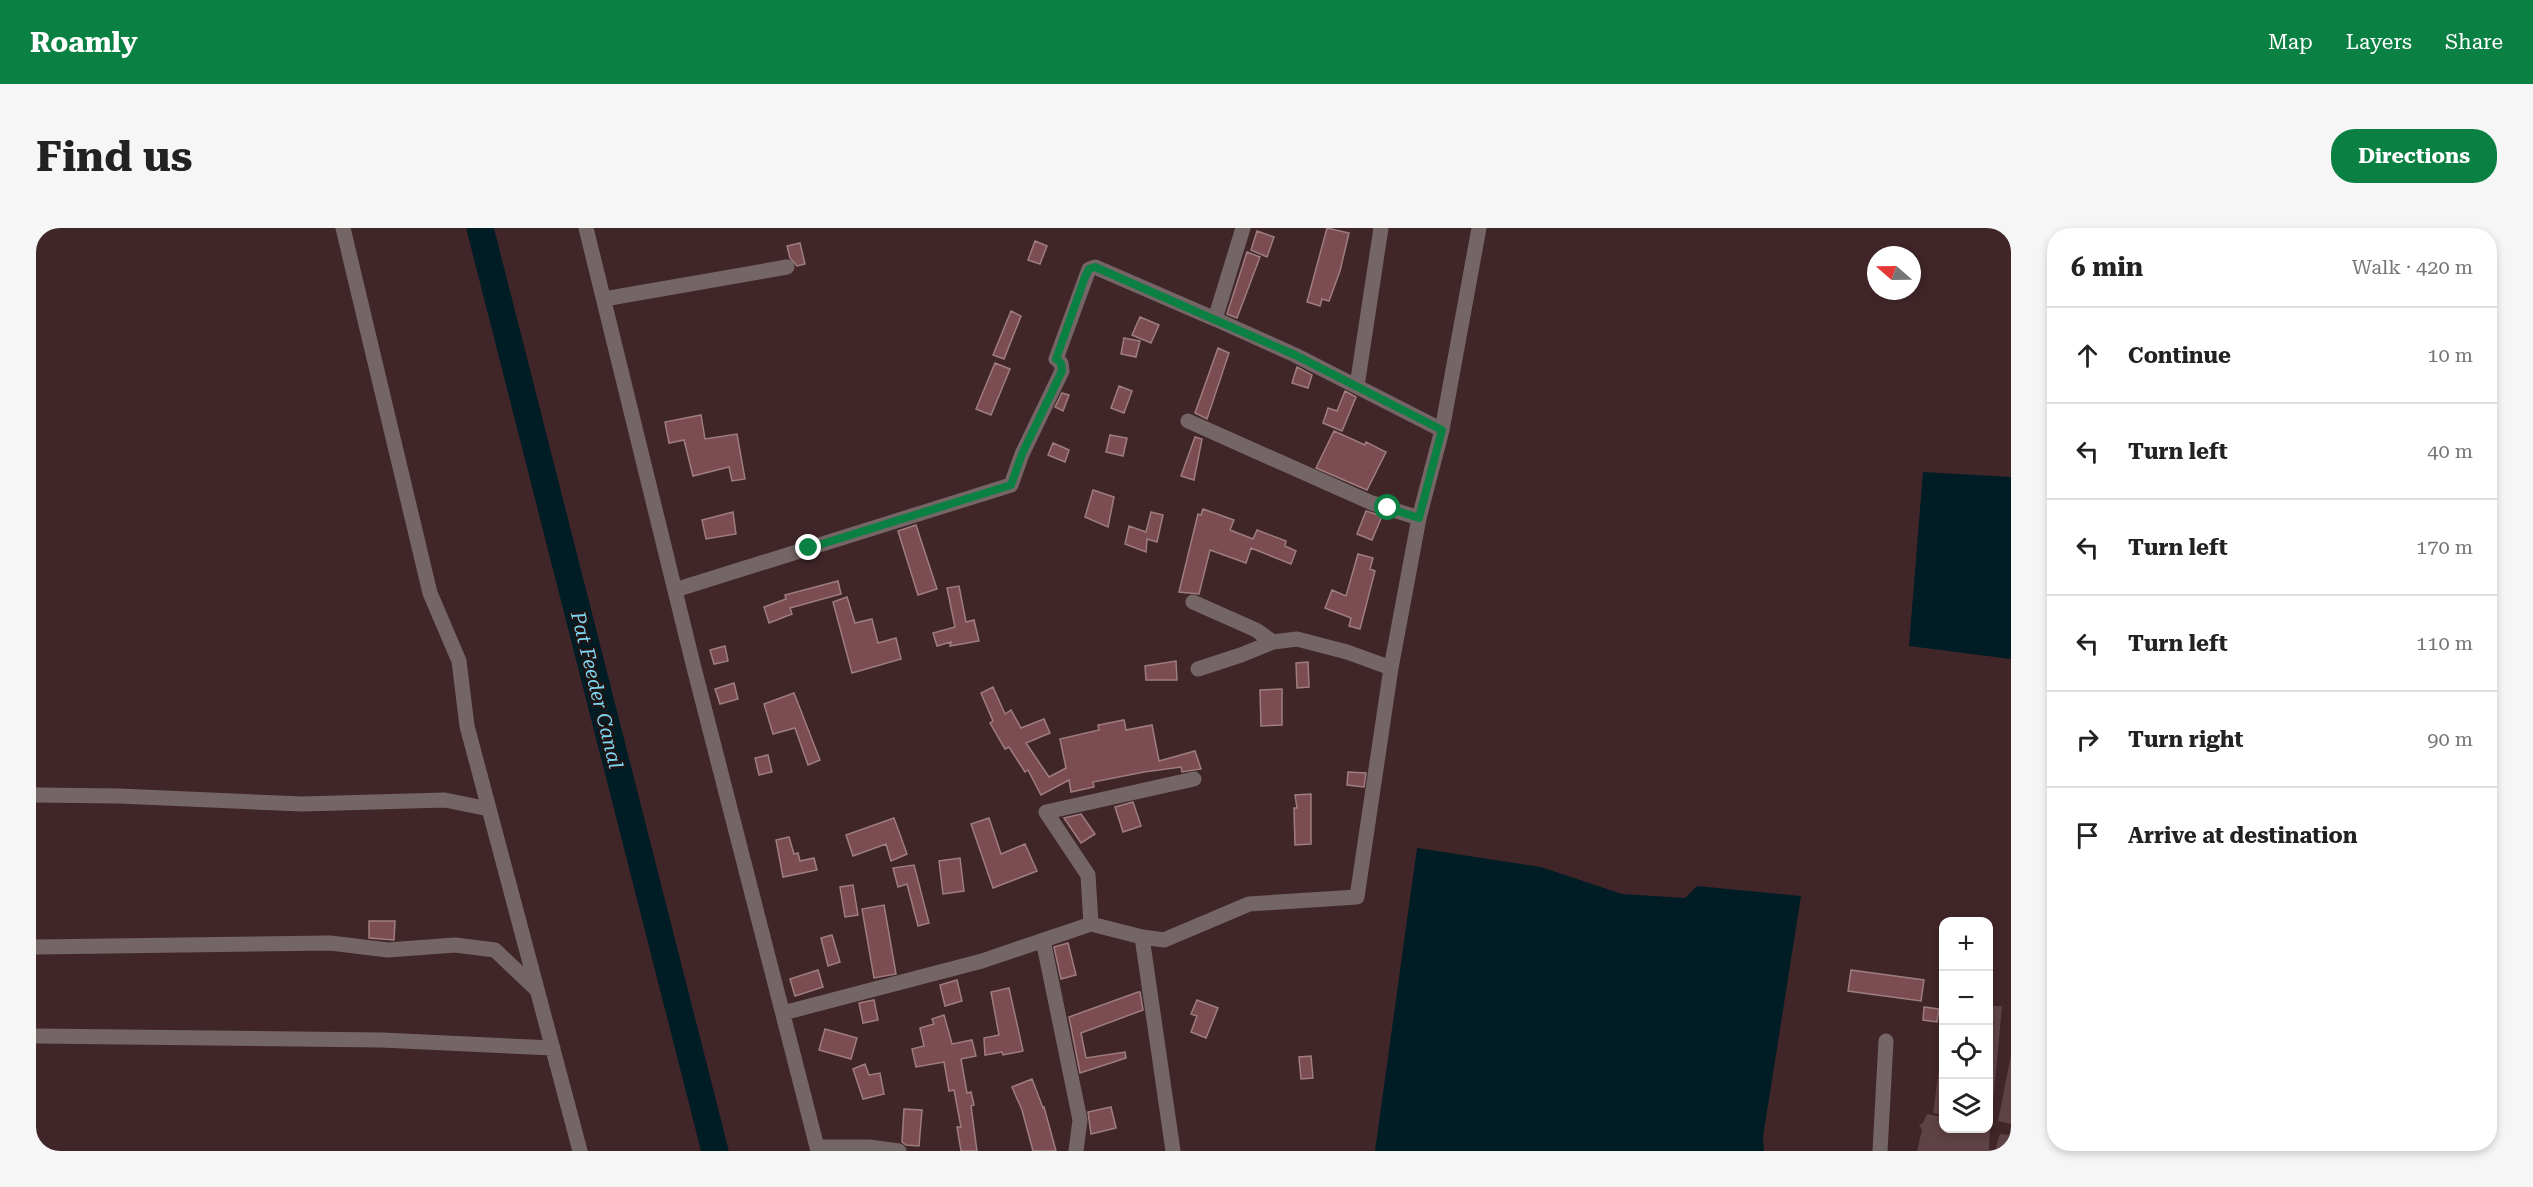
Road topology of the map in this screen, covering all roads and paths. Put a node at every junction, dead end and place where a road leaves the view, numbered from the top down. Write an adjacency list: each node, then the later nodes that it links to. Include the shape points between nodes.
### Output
1 (343, 228): 20 (street, via 430,593 459,661 467,726)
2 (586, 228): 7 (street)
3 (1243, 228): 8 (street)
4 (1381, 228): 9 (street)
5 (1479, 228): 11 (street)
6 (787, 267): 7 (street)
7 (604, 299): 13 (street)
8 (1215, 319): 9 (street); 13 (street, via 1095,267 1089,269 1056,359 1062,371 1011,485)
9 (1357, 386): 11 (street)
10 (1188, 421): 12 (street, via 1362,499)
11 (1442, 430): 12 (street)
12 (1419, 518): 16 (street)
13 (675, 590): 26 (street)
14 (1193, 602): 15 (street, via 1256,630)
15 (1273, 642): 16 (street, via 1297,639); 17 (street)
16 (1391, 668): 22 (street, via 1357,897 1249,904 1164,940)
17 (1198, 669)
18 (1194, 779): 21 (street, via 1046,812 1088,875)
19 (36, 795): 20 (street, via 302,804 445,800)
20 (489, 809): 25 (street)
21 (1091, 924): 22 (street); 23 (street)
22 (1142, 937): 34 (street)
23 (1043, 940): 26 (street, via 982,961); 33 (street, via 1080,1120)
24 (36, 947): 25 (street, via 330,943 388,950 455,945 495,950)
25 (537, 990): 29 (street)
26 (783, 1012): 30 (street)
27 (36, 1035): 29 (street, via 382,1040)
28 (1886, 1041): 35 (street)
29 (553, 1048): 31 (street)
30 (818, 1149): 32 (street, via 869,1147)
31 (580, 1151)
32 (899, 1151)
33 (1076, 1151)
34 (1173, 1151)
35 (1880, 1151)

